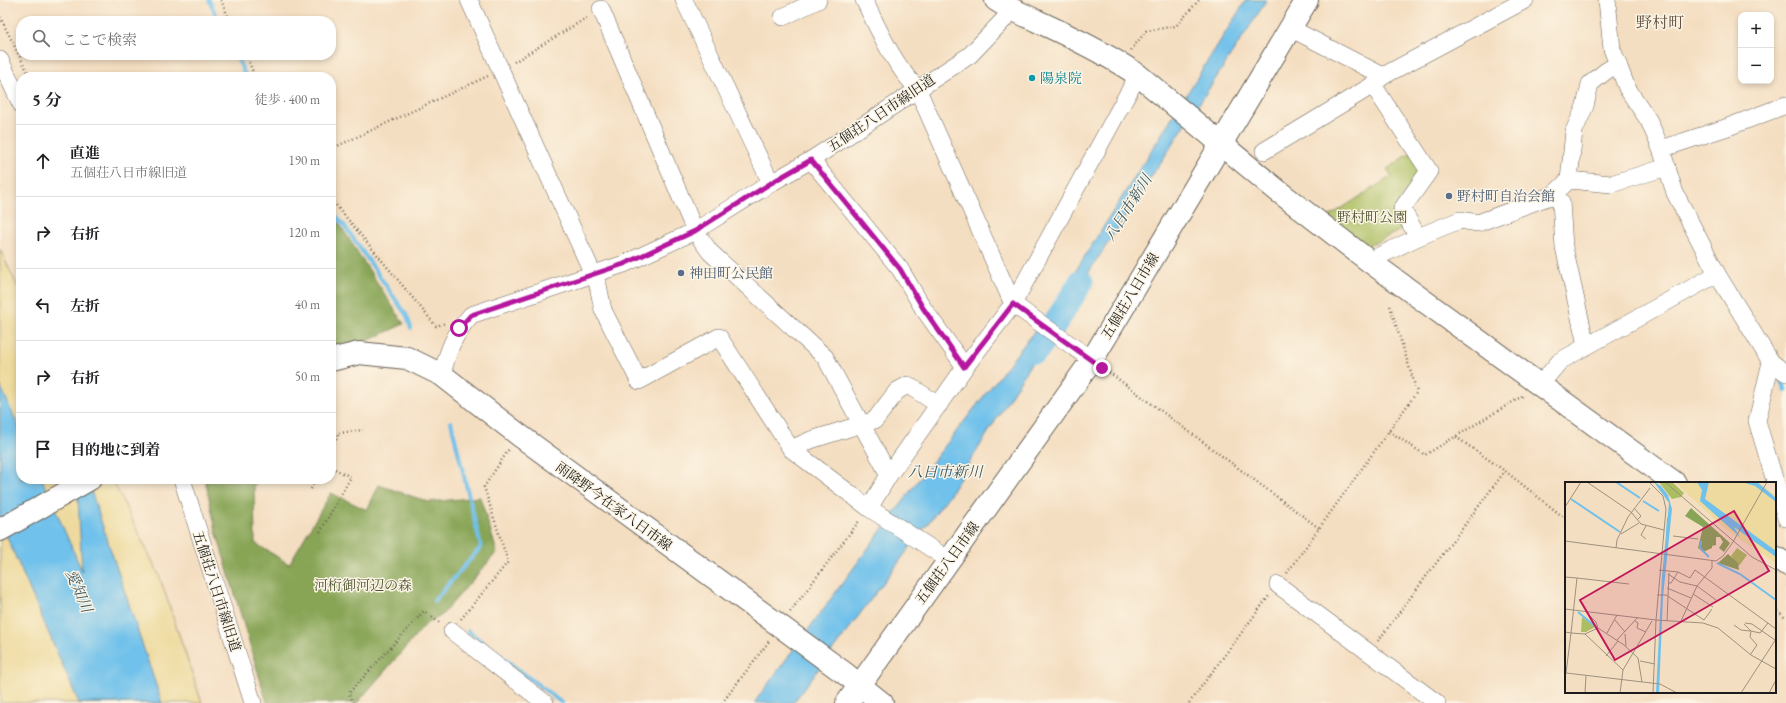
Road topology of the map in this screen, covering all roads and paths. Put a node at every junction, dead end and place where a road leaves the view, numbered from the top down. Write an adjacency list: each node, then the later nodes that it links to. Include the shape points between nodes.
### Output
1 (221, 0): 12 (path)
2 (469, 0): 22 (street)
3 (684, 0): 37 (street)
4 (818, 0): 14 (street)
5 (864, 0): 27 (street, via 886,45)
6 (1199, 0): 20 (path, via 1176,26 1146,31)
7 (1307, 0): 15 (main road, 五個荘八日市線)
8 (1525, 0): 26 (street)
9 (1607, 0): 21 (street)
10 (1004, 6): 20 (main road); 27 (street, 五個荘八日市線旧道, via 970,55)
11 (601, 9): 22 (path); 40 (street)
12 (228, 16)
13 (0, 17): 16 (path)
14 (783, 17)
15 (1290, 28): 26 (street); 30 (main road, 五個荘八日市線)
16 (16, 49)
17 (0, 60): 28 (street)
18 (22, 60): 23 (path)
19 (248, 60): 24 (path)
20 (1121, 63): 25 (main road)
21 (1614, 67): 32 (street, via 1649,121); 36 (street, via 1590,84 1585,106 1574,131)
22 (501, 70): 31 (path); 44 (street)
23 (28, 72)
24 (254, 72)
25 (1138, 75): 30 (main road); 45 (street)
26 (1378, 81): 33 (street); 41 (street, via 1430,171 1402,209)
27 (917, 88): 34 (street, 五個荘八日市線旧道); 45 (street)
28 (16, 94)
29 (1786, 105): 32 (street)
30 (1222, 143): 42 (main road, via 1278,191); 50 (main road, 五個荘八日市線)
31 (336, 147)
32 (1661, 149): 35 (street)
33 (1264, 151)
34 (811, 160): 37 (street, 五個荘八日市線旧道); 52 (street, via 900,269 923,308)
35 (1662, 170): 36 (street, via 1611,184); 43 (street)
36 (1569, 180): 38 (street)
37 (771, 183): 40 (street, 五個荘八日市線旧道)
38 (1554, 195): 41 (street, via 1478,223 1460,220); 48 (street, via 1561,202 1564,247)
39 (336, 205): 47 (path, via 436,326)
40 (695, 231): 44 (street, 五個荘八日市線旧道); 57 (street, via 710,252 825,357)
41 (1418, 237): 42 (street)
42 (1369, 262): 55 (main road)
43 (1717, 274): 48 (street); 51 (street)
44 (594, 276): 47 (street, 五個荘八日市線旧道); 65 (street, via 603,310 639,381 719,337)
45 (1013, 304): 50 (street); 52 (street)
46 (1390, 306): 59 (path, via 1418,392)
47 (471, 315): 54 (street, 五個荘八日市線旧道, via 459,328 448,350)
48 (1586, 346): 55 (street, via 1560,361)
49 (336, 359): 54 (main road, 雨降野今在家八日市線, via 359,352 407,358)
50 (1092, 360): 79 (path); 83 (main road, 五個荘八日市線)
51 (1771, 362): 53 (street); 70 (street, via 1757,421)
52 (964, 367): 56 (street)
53 (1786, 373)
54 (442, 375): 62 (main road, 雨降野今在家八日市線)
55 (1539, 386): 63 (path); 69 (main road)
56 (939, 405): 57 (street, via 908,385 897,391 875,420); 68 (street)
57 (863, 425): 65 (street, via 811,440); 68 (street)
58 (363, 430): 61 (path)
59 (1389, 431): 63 (path, via 1425,455); 79 (path)
60 (336, 433): 61 (path)
61 (340, 433): 64 (path)
62 (519, 435): 88 (path, via 484,487 508,562); 89 (main road, 雨降野今在家八日市線)
63 (1456, 437): 67 (path)
64 (336, 441)
65 (791, 449): 76 (street)
66 (336, 470): 81 (path, via 351,477)
67 (1505, 471): 77 (path); 90 (path)
68 (889, 475): 76 (street)
69 (1674, 482)
70 (1775, 482)
71 (81, 484): 80 (main road)
72 (184, 484): 92 (street, 五個荘八日市線旧道)
73 (314, 484): 75 (path)
74 (1776, 485): 78 (street)
75 (311, 489)
76 (869, 508): 83 (street); 89 (path)
77 (1565, 518)
78 (1786, 518)
79 (1319, 528): 85 (path)
80 (0, 530)
81 (320, 532)
82 (1776, 558): 84 (main road)
83 (949, 560): 91 (main road, 五個荘八日市線)
84 (1786, 564)
85 (1278, 585): 90 (street); 98 (path)
86 (1776, 609): 87 (path)
87 (1786, 620)
88 (452, 631): 93 (path, via 424,611 349,693); 94 (street)
89 (775, 633): 91 (main road, 雨降野今在家八日市線); 95 (path)
90 (1370, 653): 99 (street)
91 (853, 680): 96 (main road, 五個荘八日市線); 97 (main road, 雨降野今在家八日市線)
92 (253, 703)
93 (353, 703)
94 (545, 703)
95 (722, 703)
96 (847, 703)
97 (882, 703)
98 (1189, 703)
99 (1437, 703)

